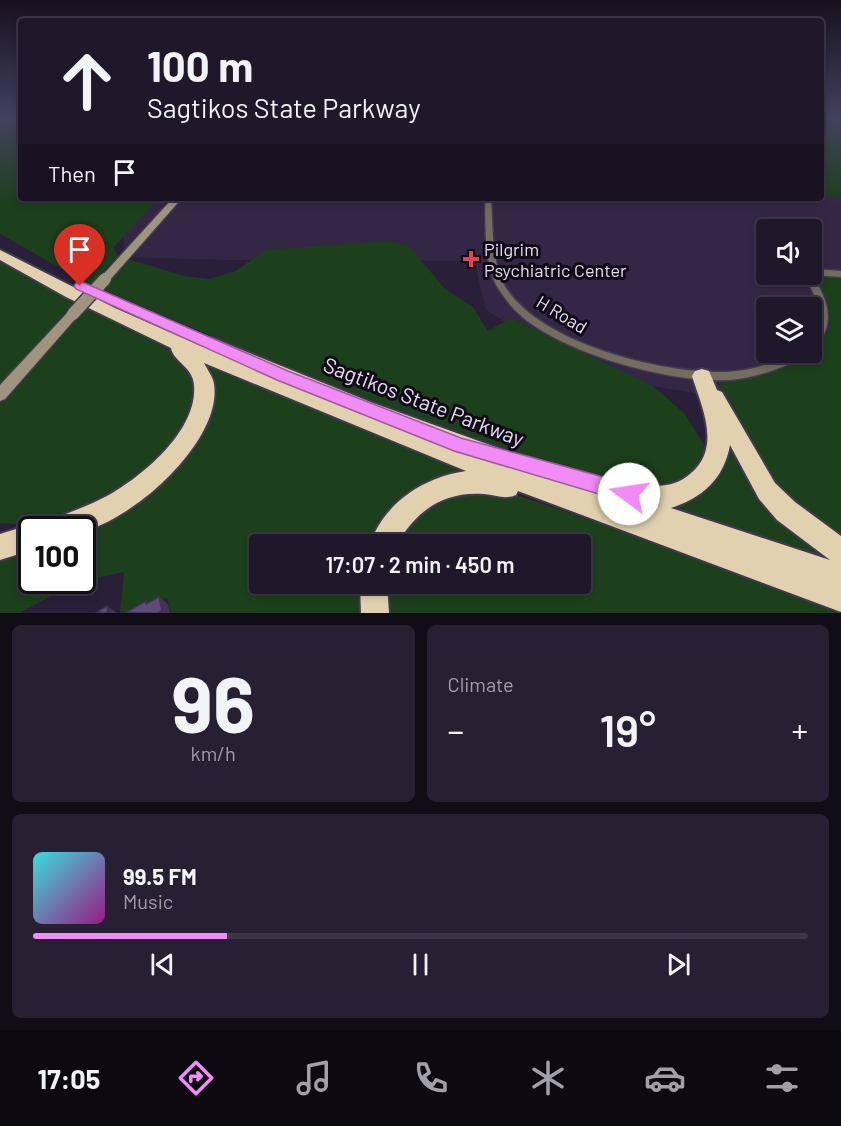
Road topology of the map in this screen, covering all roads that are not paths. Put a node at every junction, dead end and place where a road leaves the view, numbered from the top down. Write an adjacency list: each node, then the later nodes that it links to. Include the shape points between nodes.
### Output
1 (175, 201): 12 (street, bridge)
2 (488, 201): 11 (street, H Road, via 494,261 502,288 511,300 558,335 589,349 645,367)
3 (0, 244): 13 (highway, Sagtikos State Parkway, via 80,286 215,347)
4 (0, 254): 9 (highway, Sagtikos State Parkway)
5 (822, 273): 6 (street)
6 (841, 274)
7 (822, 300): 8 (street)
8 (822, 330)
9 (160, 334): 14 (highway, Sagtikos State Parkway, via 372,425); 15 (highway, via 191,359 203,378 202,406 192,431 173,458 135,491)
10 (779, 363): 11 (street, H Road, via 728,376)
11 (702, 376): 13 (highway, via 719,444 716,460 708,472 681,493 663,498 618,491); 21 (highway, via 767,491 794,518)
12 (0, 395)
13 (460, 446): 22 (highway, Sagtikos State Parkway)
14 (611, 515): 17 (highway, via 492,483 462,481 421,496); 24 (highway, Sagtikos State Parkway)
15 (93, 516)
16 (0, 534): 18 (highway)
17 (390, 534)
18 (18, 536)
19 (18, 542): 20 (highway)
20 (0, 548)
21 (841, 552)
22 (841, 577)
23 (374, 594): 25 (highway)
24 (841, 598)
25 (375, 613)

